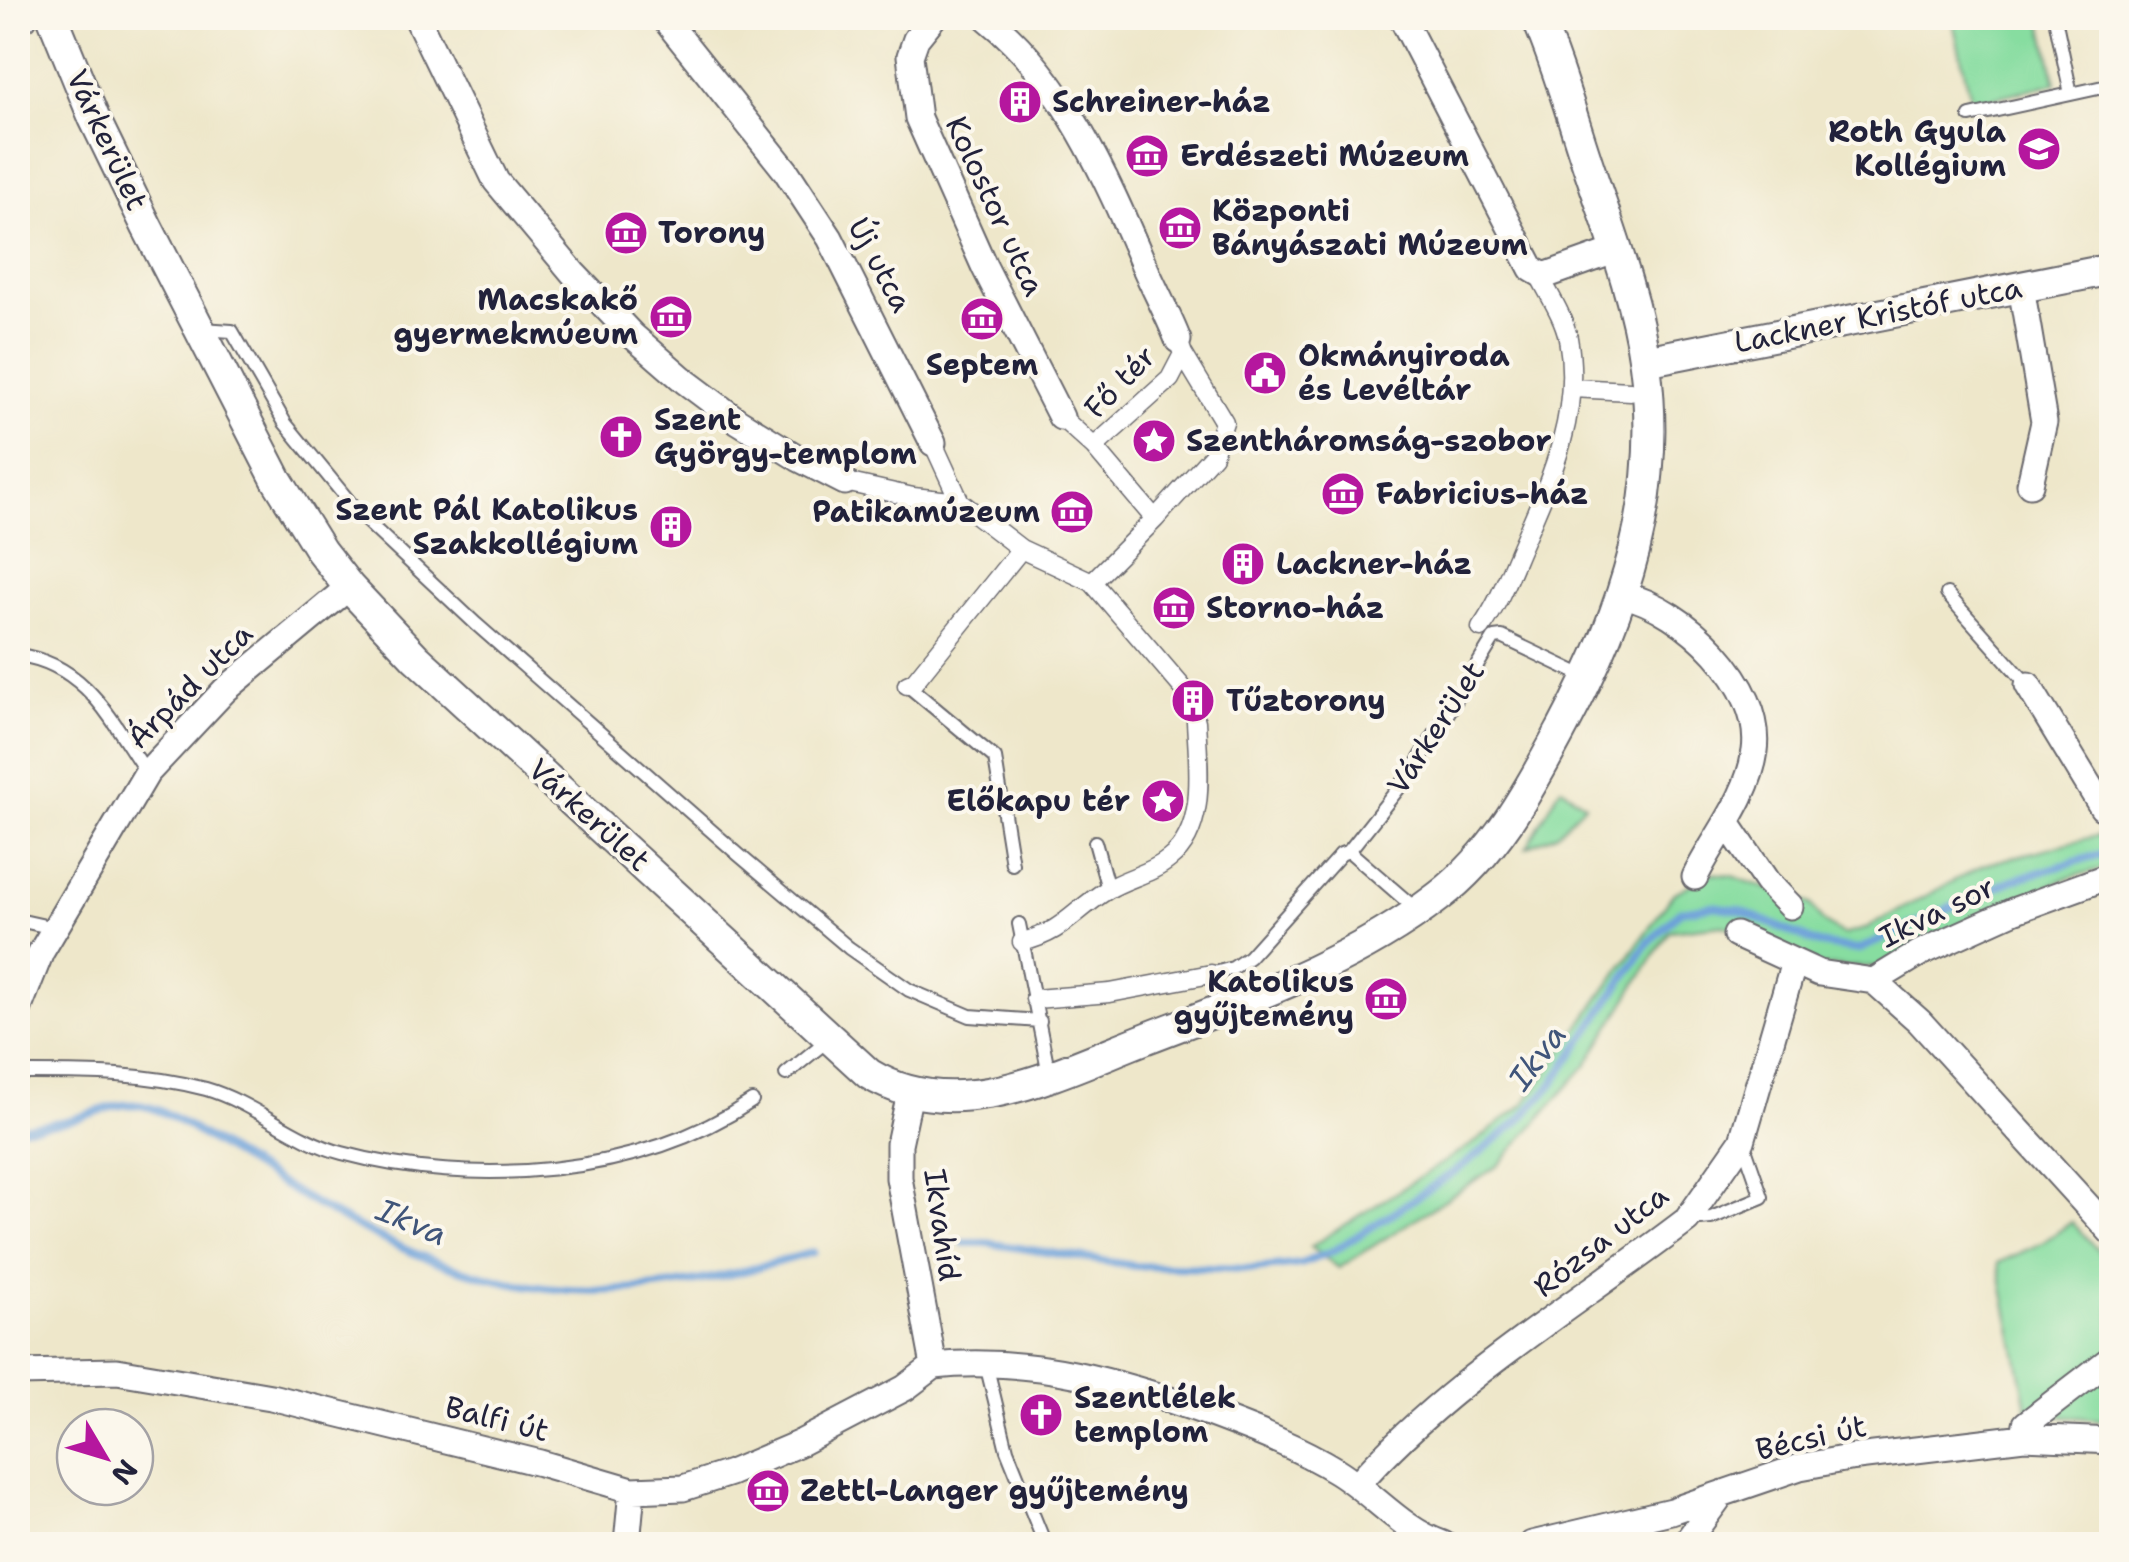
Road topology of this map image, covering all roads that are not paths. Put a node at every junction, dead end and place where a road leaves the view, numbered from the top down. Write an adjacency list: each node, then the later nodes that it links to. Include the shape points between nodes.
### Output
1 (52, 18): 16 (street, Várkerület)
2 (418, 18): 24 (street, via 496,182 573,273 686,382 738,421)
3 (664, 18): 22 (street, Új utca, via 786,171 830,238)
4 (933, 18): 21 (street, Kolostor utca, via 910,56 918,118)
5 (987, 18): 17 (street, via 1070,113)
6 (1402, 18): 14 (street)
7 (2055, 18): 10 (lane)
8 (1539, 19): 12 (street, Várkerület)
9 (2112, 85): 10 (lane)
10 (2071, 94): 11 (lane)
11 (1970, 116)
12 (1617, 250): 14 (street); 18 (street, Várkerület)
13 (2112, 269): 15 (street, Lackner Kristóf utca)
14 (1539, 275): 19 (street, via 1568,335)
15 (2021, 287): 18 (street, Lackner Kristóf utca); 25 (street, via 2044,422)
16 (198, 328): 30 (street, Várkerület, via 278,480); 60 (lane, via 232,331 286,423 349,503 412,566 836,937 876,969 946,1008)
17 (1181, 347): 23 (street, Fő tér, via 1170,379); 27 (street, Fő tér, via 1224,422 1213,455)
18 (1645, 362): 32 (street, Várkerület, via 1647,491)
19 (1572, 388): 20 (street); 33 (street, via 1549,487)
20 (1630, 392)
21 (1062, 418): 23 (street, Fő tér)
22 (932, 444): 26 (street, Új utca)
23 (1094, 447): 27 (street, Fő tér)
24 (845, 482): 26 (street)
25 (2030, 484)
26 (960, 502): 28 (street, Új utca)
27 (1154, 519): 29 (street, Fő tér)
28 (1021, 549): 29 (street); 36 (street)
29 (1092, 582): 38 (street)
30 (348, 587): 40 (street, Árpád utca, via 225,690); 61 (street, Várkerület, via 416,658)
31 (1947, 594): 37 (lane)
32 (1624, 595): 35 (street, Várkerület); 42 (street, via 1682,624 1716,652 1746,703 1755,749)
33 (1482, 628)
34 (18, 655): 40 (lane, via 54,666 88,688)
35 (1588, 678): 44 (lane, Várkerület, via 1494,638 1412,770); 50 (street, Várkerület, via 1504,828 1462,877)
36 (907, 684): 45 (lane, via 995,758)
37 (2028, 686): 41 (street)
38 (1182, 687)
39 (1196, 720): 48 (street, via 1191,828 1171,858)
40 (147, 774): 52 (street, Árpád utca)
41 (2107, 806)
42 (1727, 823): 47 (street); 49 (street)
43 (1095, 842): 48 (lane)
44 (1349, 851): 50 (lane); 56 (lane, Várkerület, via 1250,957)
45 (1011, 858)
46 (2112, 875): 57 (street, Ikva sor, via 2013,911)
47 (1695, 877)
48 (1108, 890): 53 (street, via 1049,935)
49 (1790, 906)
50 (1418, 911): 64 (street, Várkerület, via 1296,980)
51 (18, 920): 52 (lane)
52 (54, 928): 59 (street, Árpád utca)
53 (1021, 933): 58 (lane)
54 (1736, 935): 55 (street, Ikva sor)
55 (1794, 962): 57 (street, Ikva sor); 67 (street, Rózsa utca)
56 (1211, 974): 58 (street, Várkerület, via 1110,993)
57 (1874, 981): 69 (street, via 1930,1032)
58 (1035, 998): 60 (lane)
59 (18, 1010)
60 (1040, 1022): 64 (lane)
61 (830, 1038): 63 (lane); 65 (street, Várkerület, via 870,1074)
62 (18, 1072): 66 (lane, via 122,1073 202,1088 342,1153 496,1172 629,1156 689,1136)
63 (786, 1074)
64 (1049, 1076): 65 (street, Várkerület, via 977,1094)
65 (910, 1093): 72 (street, Ikvahíd, via 900,1178)
66 (752, 1100)
67 (1742, 1140): 68 (street, Rózsa utca); 68 (lane, via 1762,1197)
68 (1687, 1220): 76 (street, Rózsa utca, via 1494,1363)
69 (2112, 1233)
70 (2112, 1358): 74 (street, via 2026,1424)
71 (986, 1364): 72 (street); 76 (street, via 1078,1373 1179,1402 1283,1443); 83 (lane, via 1007,1450)
72 (934, 1366): 77 (street, Balfi út, via 890,1396 747,1466 683,1488)
73 (18, 1373): 77 (street, Balfi út, via 117,1371 272,1397)
74 (2024, 1437): 75 (street, Bécsi út); 78 (street, Bécsi út, via 1800,1467)
75 (2112, 1441)
76 (1357, 1485): 80 (street)
77 (632, 1490): 82 (street)
78 (1721, 1495): 79 (street, Bécsi út); 81 (street)
79 (1671, 1511): 81 (street, via 1692,1520); 85 (street, Bécsi út)
80 (1412, 1539): 84 (street)
81 (1686, 1542)
82 (627, 1544)
83 (1045, 1544)
84 (1443, 1544)
85 (1532, 1544)

